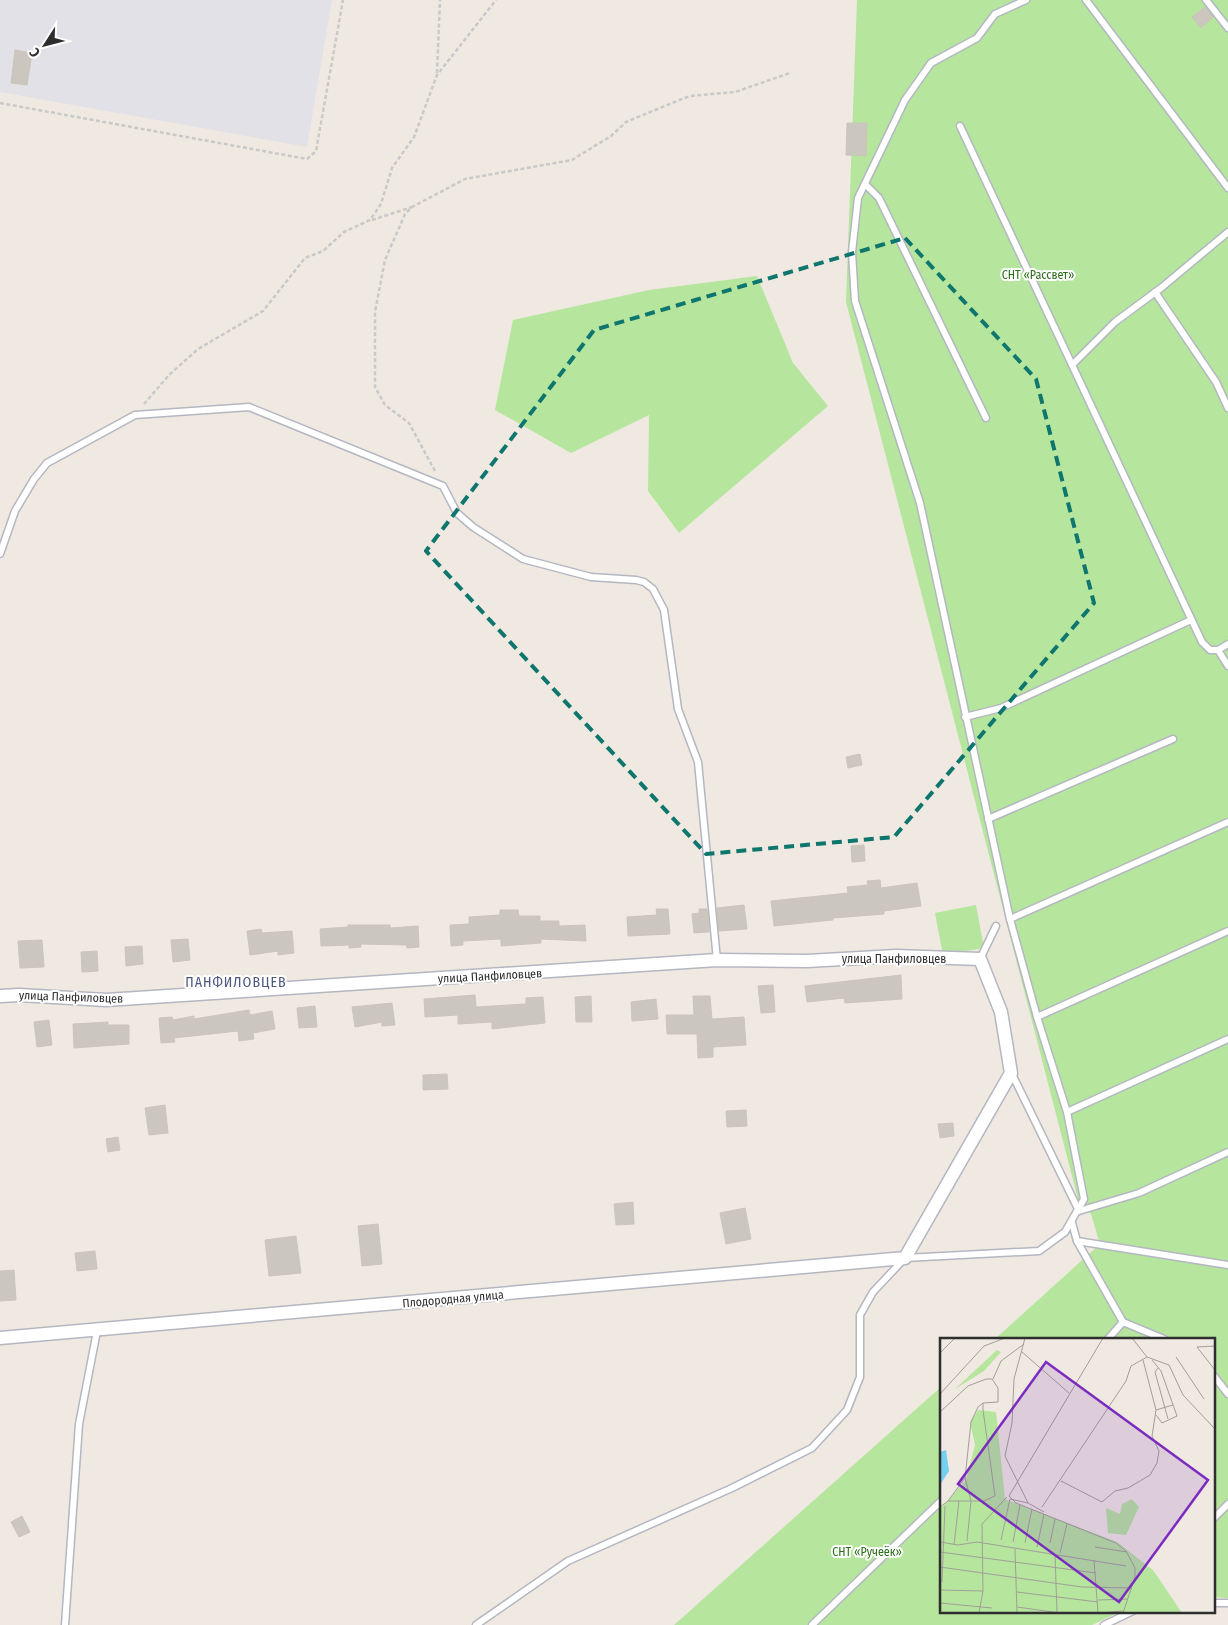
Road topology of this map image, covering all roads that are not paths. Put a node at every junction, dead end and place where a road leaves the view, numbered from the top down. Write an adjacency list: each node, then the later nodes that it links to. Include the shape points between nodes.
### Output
1 (1026, 0): 6 (lane, via 995,14 977,38 931,63 906,100)
2 (1086, 0): 7 (lane)
3 (1206, 0): 4 (lane)
4 (1228, 28)
5 (960, 126): 10 (lane)
6 (865, 184): 12 (lane, via 879,198); 18 (lane, via 858,198 852,252 854,302 920,503)
7 (1228, 188)
8 (1228, 232): 9 (lane)
9 (1155, 292): 10 (lane, via 1114,322); 11 (lane, via 1216,382)
10 (1072, 365): 14 (lane)
11 (1228, 408)
12 (986, 418)
13 (0, 554): 25 (lane, via 15,511 47,463 135,415 249,406 443,486 457,513 472,528 523,559 591,577 644,582 664,610 678,709 698,762)
14 (1191, 620): 16 (lane, via 1202,642 1210,650); 18 (lane, via 1001,708)
15 (1228, 644): 16 (lane)
16 (1218, 650): 17 (lane)
17 (1228, 666)
18 (965, 717): 20 (lane)
19 (1173, 739): 20 (lane)
20 (988, 820): 22 (lane)
21 (1228, 822): 22 (lane)
22 (1010, 919): 28 (lane)
23 (996, 926): 26 (lane)
24 (1228, 931): 28 (lane)
25 (716, 960): 26 (street, улица Панфиловцев, via 806,961 896,956); 27 (street, улица Панфиловцев, via 106,1000)
26 (980, 960): 30 (street, via 1001,1012)
27 (0, 996)
28 (1037, 1017): 31 (lane)
29 (1228, 1040): 31 (lane)
30 (1011, 1073): 33 (lane); 36 (street)
31 (1066, 1112): 33 (lane, via 1084,1199)
32 (1228, 1152): 33 (lane, via 1139,1193)
33 (1079, 1211): 34 (lane)
34 (1072, 1223): 35 (lane); 36 (lane, via 1039,1251)
35 (1077, 1241): 37 (lane); 38 (lane)
36 (905, 1258): 39 (street, Плодородная улица); 50 (lane, via 874,1292 860,1315 860,1377 847,1410 812,1448 568,1562)
37 (1228, 1265)
38 (1123, 1322): 41 (lane); 42 (lane)
39 (97, 1331): 40 (street, Плодородная улица); 49 (lane, via 79,1424)
40 (0, 1338)
41 (1109, 1338)
42 (1162, 1338)
43 (1216, 1379): 44 (lane)
44 (1228, 1394)
45 (940, 1502): 51 (lane)
46 (1228, 1504): 47 (lane)
47 (1216, 1516)
48 (1132, 1612): 52 (lane)
49 (65, 1625)
50 (476, 1625)
51 (812, 1625)
52 (1104, 1625)

